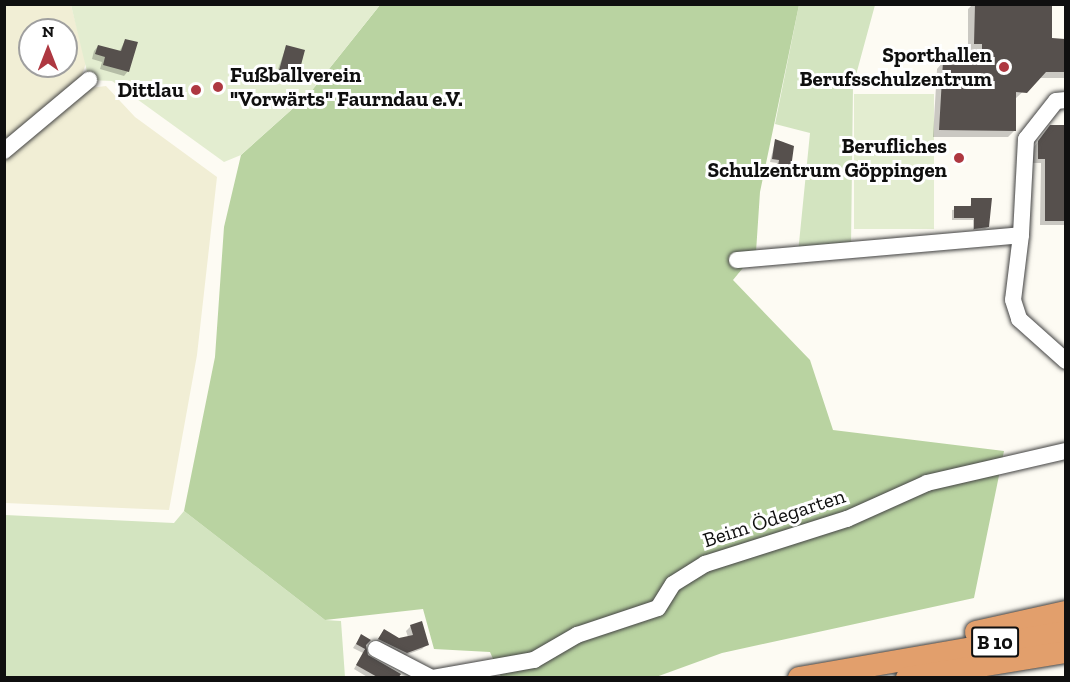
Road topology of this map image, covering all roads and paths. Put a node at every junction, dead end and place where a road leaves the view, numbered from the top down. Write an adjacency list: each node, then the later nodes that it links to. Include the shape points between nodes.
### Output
1 (89, 80): 3 (lane)
2 (1065, 100): 4 (lane, via 1056,101 1026,139)
3 (4, 151)
4 (1021, 235): 5 (lane); 6 (lane, via 1015,311)
5 (737, 260)
6 (1065, 361)
7 (1065, 451): 13 (lane, Beim Ödegarten, via 927,483 847,519 705,564 673,584 658,608 577,635 534,660)
8 (1065, 612): 12 (highway, B 10, via 965,635)
9 (1065, 632): 12 (highway, B 10)
10 (376, 649): 13 (lane, Beim Ödegarten)
11 (1065, 652): 15 (highway, B 10)
12 (924, 654): 14 (highway, B 10)
13 (432, 678)
14 (799, 678)
15 (907, 678)

